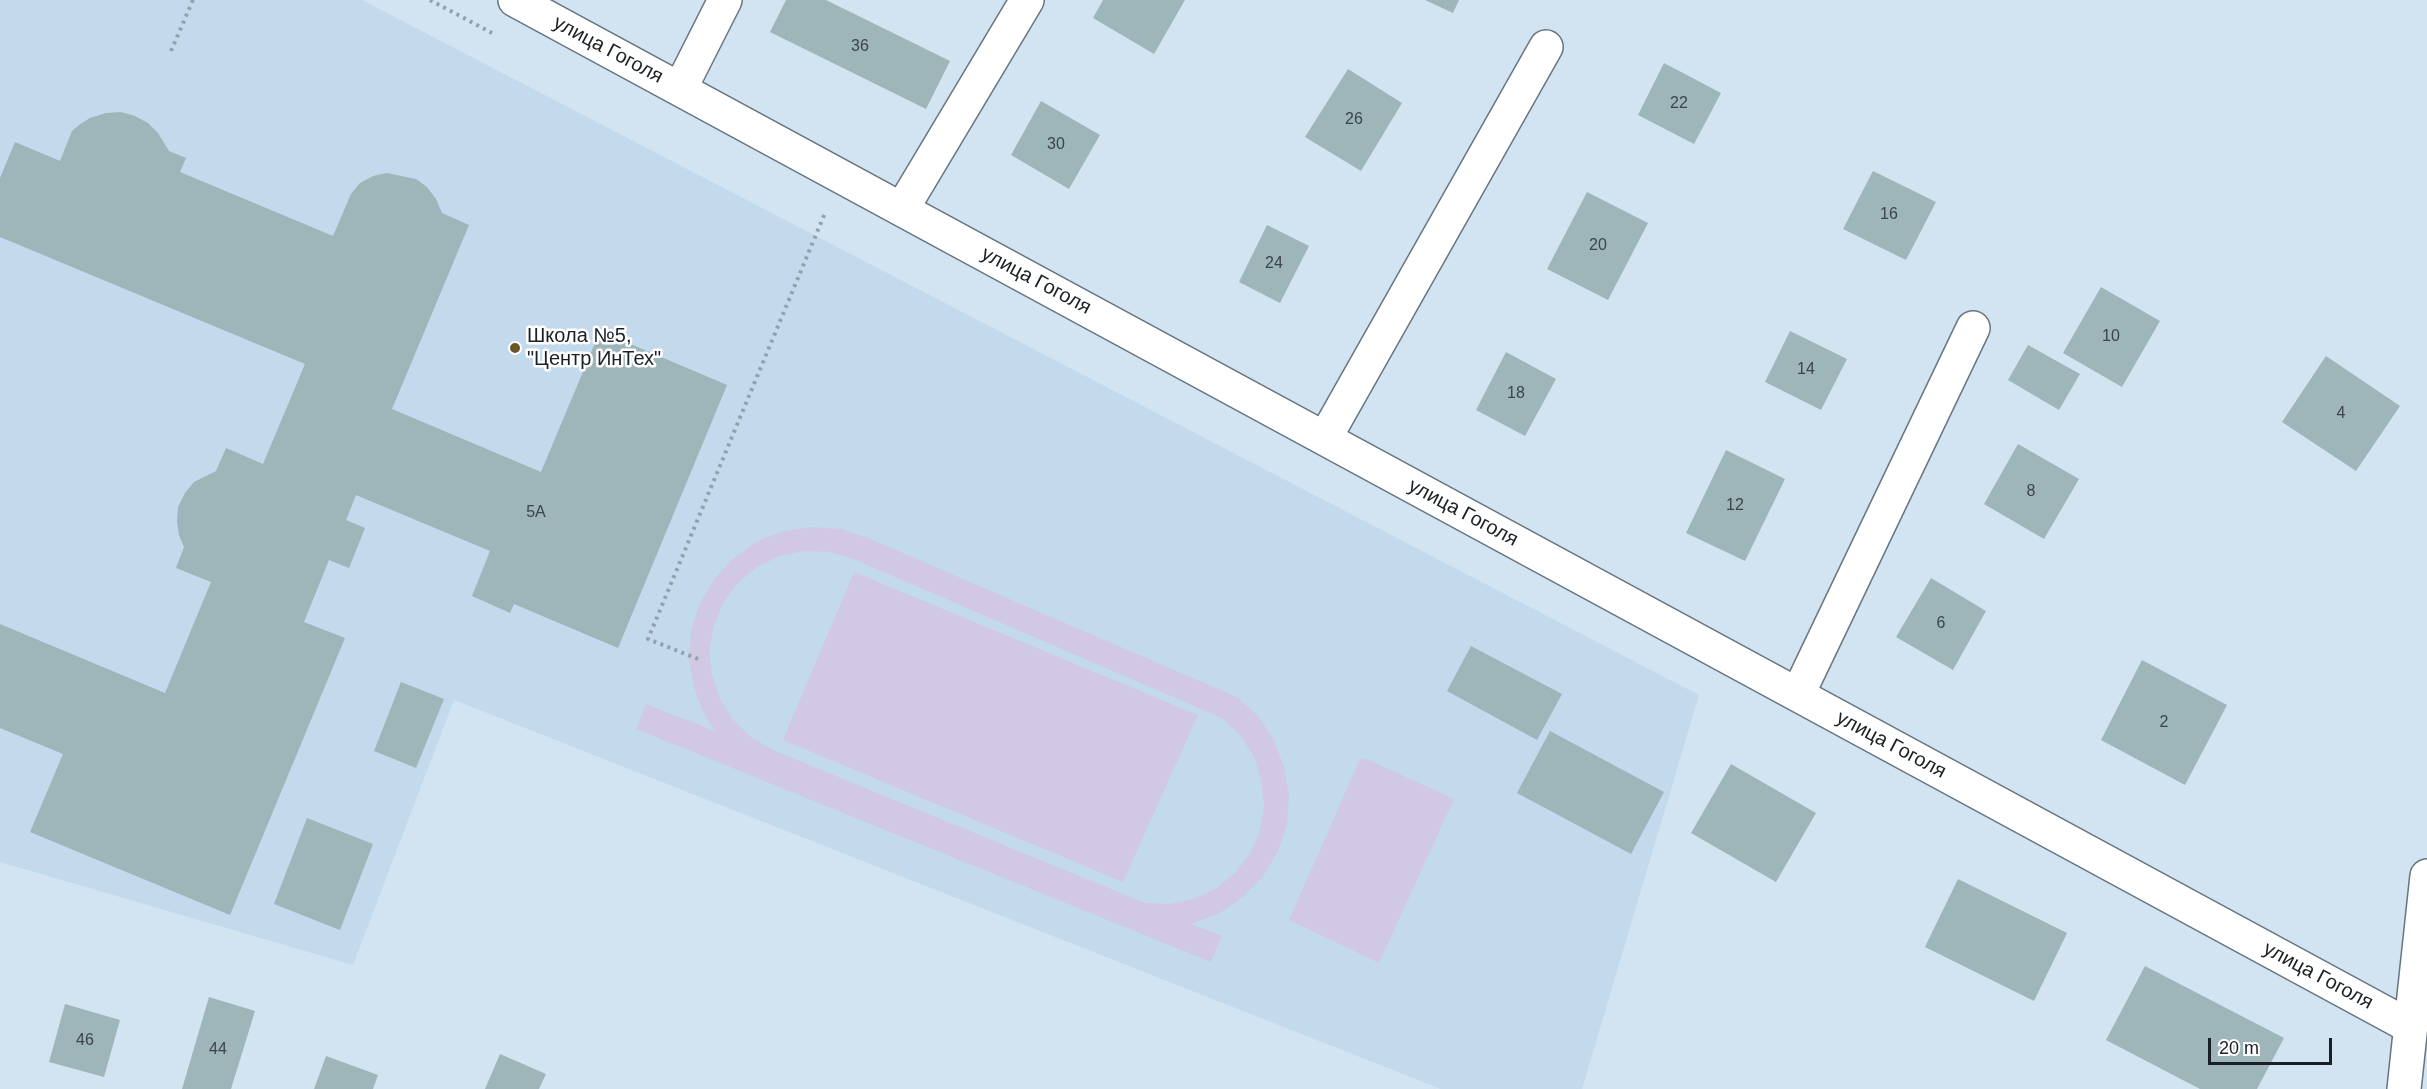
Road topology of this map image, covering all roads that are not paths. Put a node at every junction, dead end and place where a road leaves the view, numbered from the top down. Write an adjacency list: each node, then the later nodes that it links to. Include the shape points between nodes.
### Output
1 (515, 0): 5 (street, улица Гоголя)
2 (725, 0): 5 (street)
3 (1027, 0): 6 (street)
4 (1546, 47): 8 (street)
5 (680, 89): 6 (street, улица Гоголя)
6 (902, 209): 8 (street, улица Гоголя)
7 (1973, 328): 9 (street)
8 (1325, 438): 9 (street, улица Гоголя)
9 (1798, 694): 11 (street, улица Гоголя)
10 (2427, 876): 11 (street)
11 (2411, 1027): 12 (street)
12 (2404, 1089)

